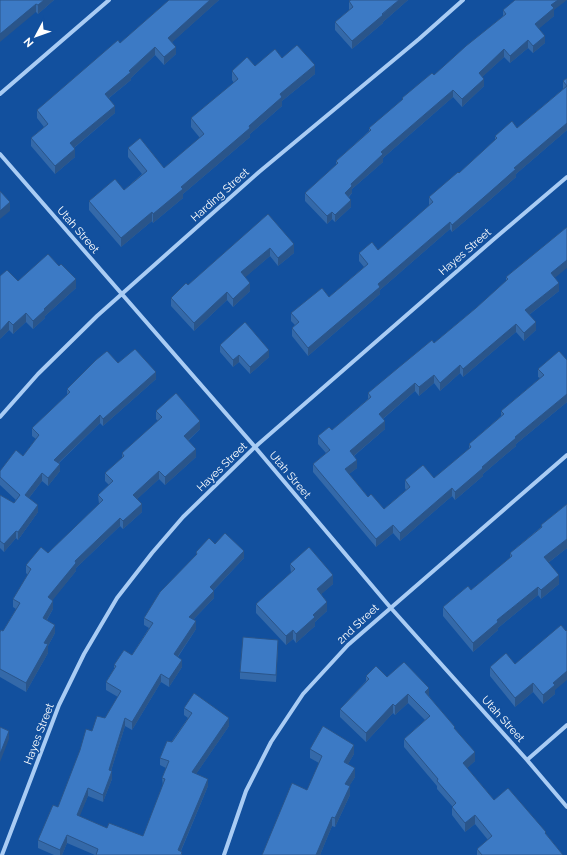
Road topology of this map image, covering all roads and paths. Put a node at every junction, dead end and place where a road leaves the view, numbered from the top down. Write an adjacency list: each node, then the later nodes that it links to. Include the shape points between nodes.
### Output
1 (109, 0): 3 (street)
2 (463, 0): 6 (street, Harding Street, via 259,172)
3 (0, 94)
4 (0, 154): 6 (street, Utah Street)
5 (567, 177): 8 (street, Hayes Street)
6 (122, 294): 7 (street, Harding Street, via 38,374); 8 (street, Utah Street)
7 (0, 416)
8 (255, 448): 10 (street, Utah Street); 14 (street, Hayes Street, via 183,517 117,598 84,654 59,705)
9 (567, 455): 10 (street, 2nd Street)
10 (390, 607): 12 (street, Utah Street); 15 (street, 2nd Street, via 348,645 303,694 271,742 246,791)
11 (567, 725): 12 (street)
12 (527, 760): 13 (street, Utah Street)
13 (567, 806)
14 (2, 855)
15 (224, 855)

